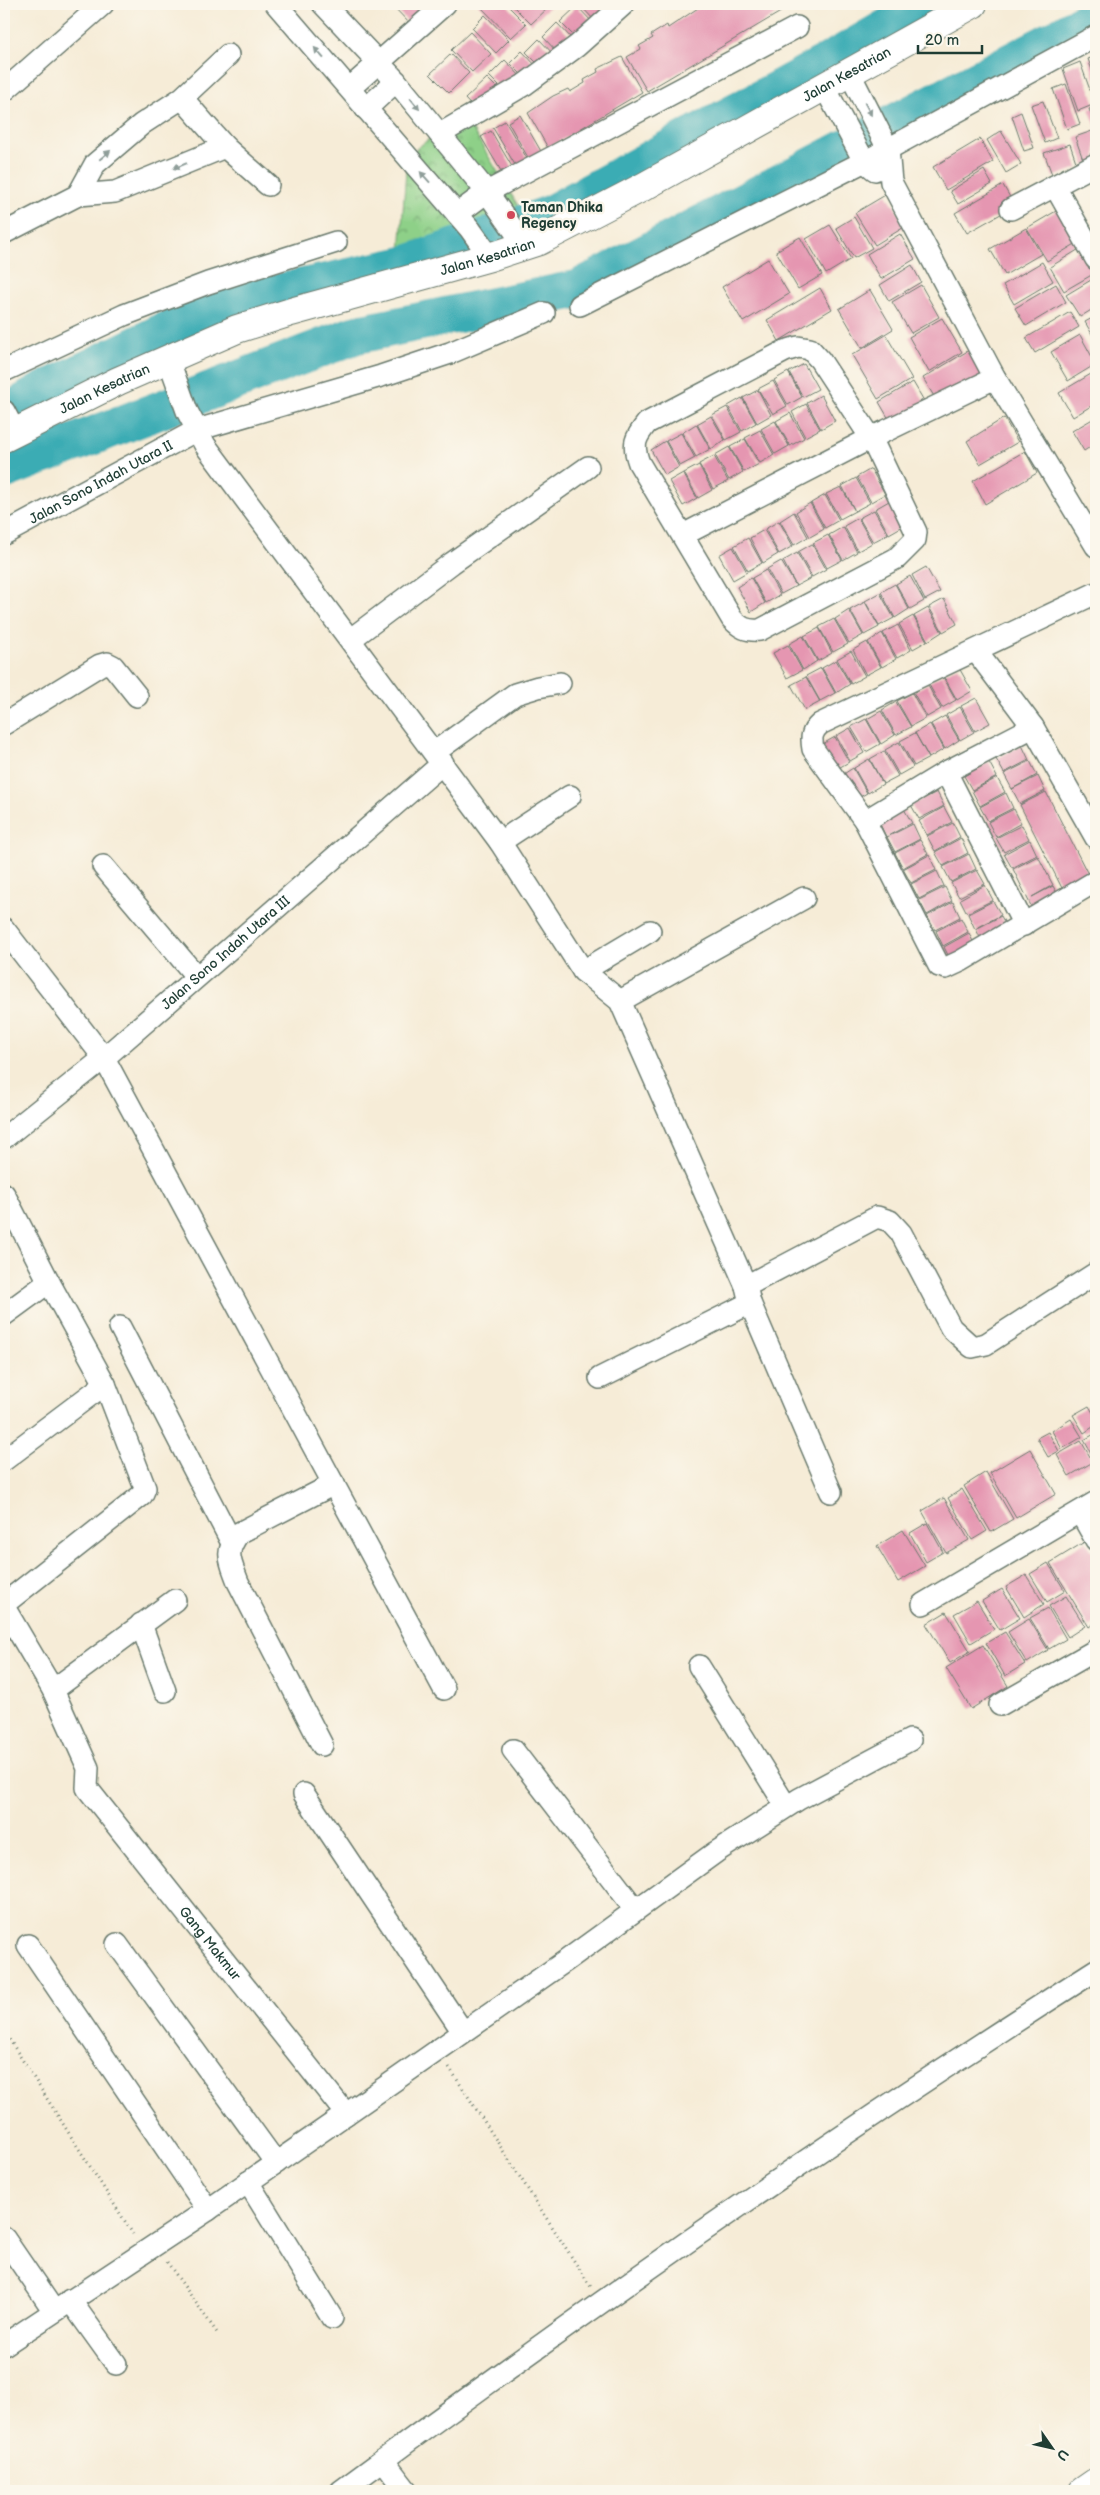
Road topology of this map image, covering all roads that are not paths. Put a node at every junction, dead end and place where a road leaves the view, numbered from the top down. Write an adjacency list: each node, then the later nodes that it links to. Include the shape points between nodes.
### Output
1 (103, 4): 14 (street)
2 (276, 4): 13 (street, one-way to 2)
3 (322, 4): 10 (street)
4 (445, 4): 10 (street)
5 (624, 4): 18 (street, via 577,46 524,85)
6 (973, 4): 11 (street, Jalan Kesatrian)
7 (797, 27): 26 (street)
8 (1096, 36): 19 (street)
9 (228, 55): 16 (street)
10 (378, 62): 12 (street); 13 (street)
11 (852, 79): 15 (street, Jalan Kesatrian); 19 (street, one-way to 19)
12 (396, 81): 17 (street); 18 (street, one-way to 18)
13 (350, 88): 17 (street)
14 (4, 91)
15 (828, 94): 21 (street); 31 (street, Jalan Kesatrian, via 644,186)
16 (182, 98): 20 (street); 27 (street, one-way to 16, via 95,164 142,124)
17 (366, 108): 29 (street, one-way to 17)
18 (440, 134): 26 (street)
19 (884, 141): 21 (street); 23 (street)
20 (225, 148): 24 (street); 27 (street, one-way to 27, via 115,192)
21 (860, 154): 23 (street); 35 (street)
22 (1096, 164): 25 (street)
23 (891, 182): 39 (street)
24 (268, 185)
25 (1055, 186): 28 (street); 34 (street)
26 (487, 192): 29 (street); 31 (street)
27 (78, 195): 30 (street)
28 (1011, 209)
29 (464, 221): 33 (street)
30 (4, 232)
31 (522, 240): 33 (street, Jalan Kesatrian)
32 (336, 242): 38 (street, via 124,314)
33 (487, 253): 37 (street, Jalan Kesatrian, via 237,329)
34 (1096, 259)
35 (580, 305)
36 (544, 313): 41 (street, Jalan Sono Indah Utara II, via 433,358)
37 (170, 366): 40 (street, Jalan Kesatrian); 41 (street)
38 (4, 371)
39 (995, 378): 42 (street); 46 (street)
40 (9, 426)
41 (197, 430): 44 (street, Jalan Sono Indah Utara II); 48 (street)
42 (871, 438): 45 (street); 45 (street, via 810,349 798,347 785,351 647,423 638,435 634,450 639,462); 45 (street, via 913,525 915,540 897,558 760,630 741,628 732,619)
43 (588, 467): 48 (street, via 452,563)
44 (4, 534)
45 (683, 535)
46 (1096, 546)
47 (1096, 593): 49 (street)
48 (351, 640): 54 (street)
49 (976, 651): 53 (street); 57 (street, via 820,724 814,730 811,738 813,749)
50 (560, 684): 54 (street, Jalan Sono Indah Utara III, via 538,686 515,694)
51 (137, 696): 52 (street, via 113,666 100,665)
52 (4, 724)
53 (1034, 727): 55 (street); 58 (street)
54 (439, 758): 59 (street); 67 (street, Jalan Sono Indah Utara III)
55 (946, 772): 57 (street); 63 (street)
56 (570, 796): 59 (street)
57 (865, 821): 63 (street, via 939,966 946,968)
58 (1096, 838)
59 (500, 842): 66 (street)
60 (103, 866): 67 (street)
61 (1096, 881): 63 (street)
62 (804, 898): 68 (street)
63 (1024, 925)
64 (4, 929): 69 (street)
65 (650, 931): 66 (street)
66 (583, 971): 68 (street)
67 (196, 976): 69 (street, Jalan Sono Indah Utara III)
68 (620, 1001): 74 (street)
69 (104, 1058): 70 (street, Jalan Sono Indah Utara III); 80 (street)
70 (4, 1138)
71 (4, 1194): 73 (street)
72 (1096, 1273): 74 (street, via 986,1344 972,1347 951,1328 901,1233 890,1221 878,1217)
73 (48, 1282): 75 (street); 78 (street)
74 (748, 1295): 77 (street); 81 (street)
75 (4, 1315)
76 (120, 1326): 84 (street)
77 (600, 1378)
78 (104, 1384): 79 (street); 87 (street, via 145,1488 142,1495)
79 (4, 1460)
80 (334, 1484): 84 (street, via 240,1533); 91 (street)
81 (831, 1492)
82 (1092, 1506): 83 (street); 86 (street)
83 (1096, 1540)
84 (232, 1543): 96 (street, via 228,1556 238,1582)
85 (175, 1600): 88 (street)
86 (923, 1604)
87 (4, 1606): 92 (street, Gang Makmur)
88 (141, 1624): 92 (street); 93 (street)
89 (1096, 1650): 94 (street)
90 (699, 1666): 99 (street)
91 (444, 1689)
92 (53, 1690): 105 (street, Gang Makmur, via 88,1768 87,1788)
93 (165, 1691)
94 (1000, 1705)
95 (910, 1740): 99 (street)
96 (322, 1745)
97 (513, 1750): 100 (street)
98 (304, 1794): 104 (street)
99 (786, 1806): 100 (street)
100 (635, 1909): 104 (street)
101 (117, 1944): 106 (street)
102 (28, 1945): 108 (street)
103 (1096, 1970): 114 (street, via 724,2216)
104 (463, 2032): 105 (street)
105 (346, 2114): 106 (street)
106 (276, 2163): 107 (street)
107 (248, 2182): 108 (street); 111 (street)
108 (208, 2210): 110 (street)
109 (4, 2238): 110 (street)
110 (62, 2305): 112 (street); 113 (street)
111 (332, 2318)
112 (4, 2345)
113 (116, 2364)
114 (383, 2460): 116 (street); 117 (street)
115 (1096, 2482): 118 (street)
116 (341, 2491)
117 (407, 2491)
118 (1084, 2491)

